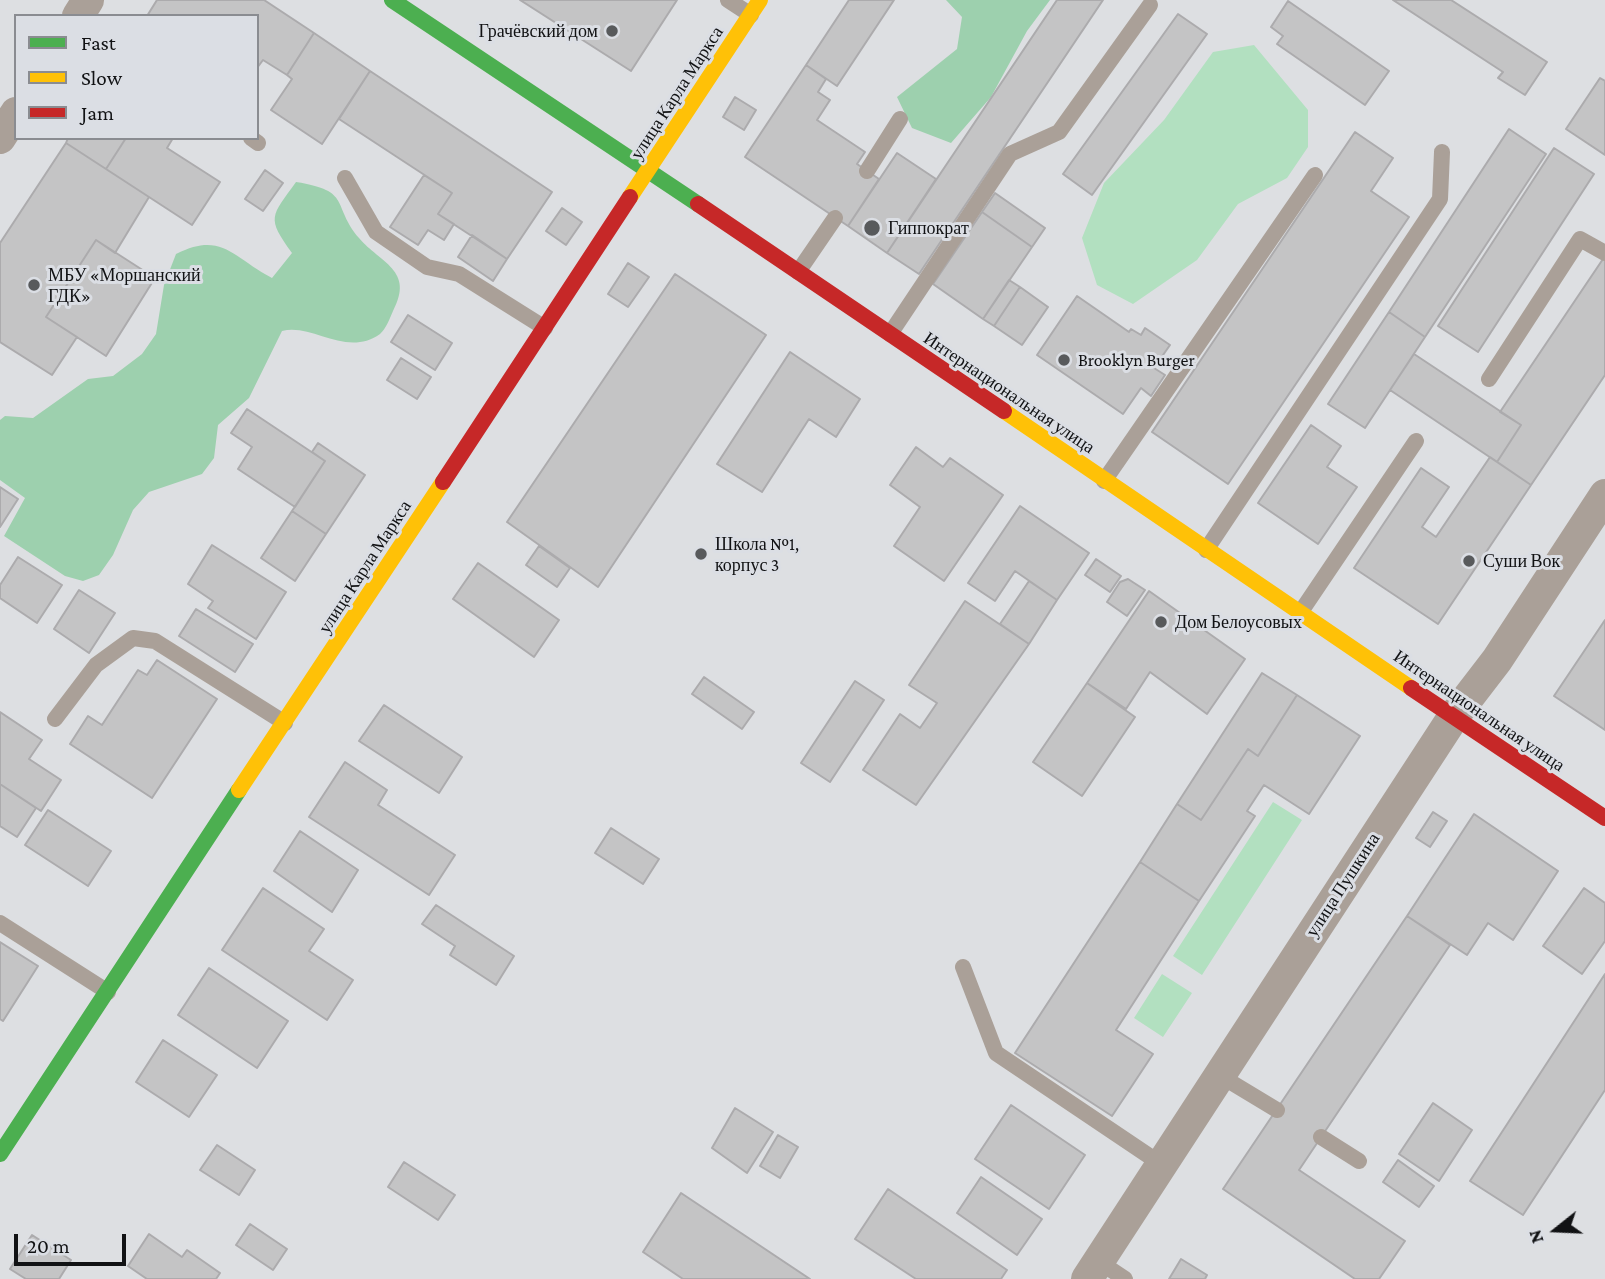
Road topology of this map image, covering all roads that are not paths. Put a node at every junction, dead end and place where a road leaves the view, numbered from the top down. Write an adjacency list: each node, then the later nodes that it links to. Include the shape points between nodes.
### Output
1 (391, 0): 10 (street, Интернациональная улица)
2 (728, 0): 5 (lane)
3 (760, 0): 5 (street, улица Карла Маркса)
4 (1150, 5): 18 (lane, via 1059,132 1010,154)
5 (751, 15): 10 (street, улица Карла Маркса)
6 (14, 116): 8 (street)
7 (900, 119): 11 (lane)
8 (0, 138)
9 (1441, 152): 23 (lane, via 1440,199)
10 (649, 171): 16 (street, Интернациональная улица); 17 (street, улица Карла Маркса)
11 (867, 171)
12 (1315, 175): 21 (lane)
13 (345, 178): 17 (lane, via 376,232 427,267 459,274)
14 (835, 218): 16 (lane)
15 (1605, 253): 19 (lane, via 1580,239)
16 (798, 272): 18 (street, Интернациональная улица)
17 (545, 327): 27 (street, улица Карла Маркса)
18 (890, 334): 21 (street, Интернациональная улица)
19 (1489, 379)
20 (1416, 441): 24 (lane)
21 (1104, 481): 23 (street, Интернациональная улица)
22 (1605, 495): 25 (street, улица Пушкина, via 1497,660)
23 (1206, 550): 24 (street, Интернациональная улица)
24 (1299, 614): 25 (street, Интернациональная улица)
25 (1454, 716): 28 (street, Интернациональная улица); 32 (street, улица Пушкина)
26 (55, 719): 27 (lane, via 96,665 133,638 155,641)
27 (285, 723): 31 (street, улица Карла Маркса)
28 (1605, 818)
29 (0, 923): 31 (lane)
30 (963, 967): 37 (lane, via 996,1053)
31 (108, 992): 35 (street, улица Карла Маркса)
32 (1219, 1075): 33 (lane); 37 (street, улица Пушкина)
33 (1277, 1110)
34 (1321, 1138): 36 (lane)
35 (0, 1154)
36 (1359, 1161)
37 (1161, 1164): 38 (street, улица Пушкина)
38 (1093, 1270): 39 (lane)
39 (1125, 1279)

